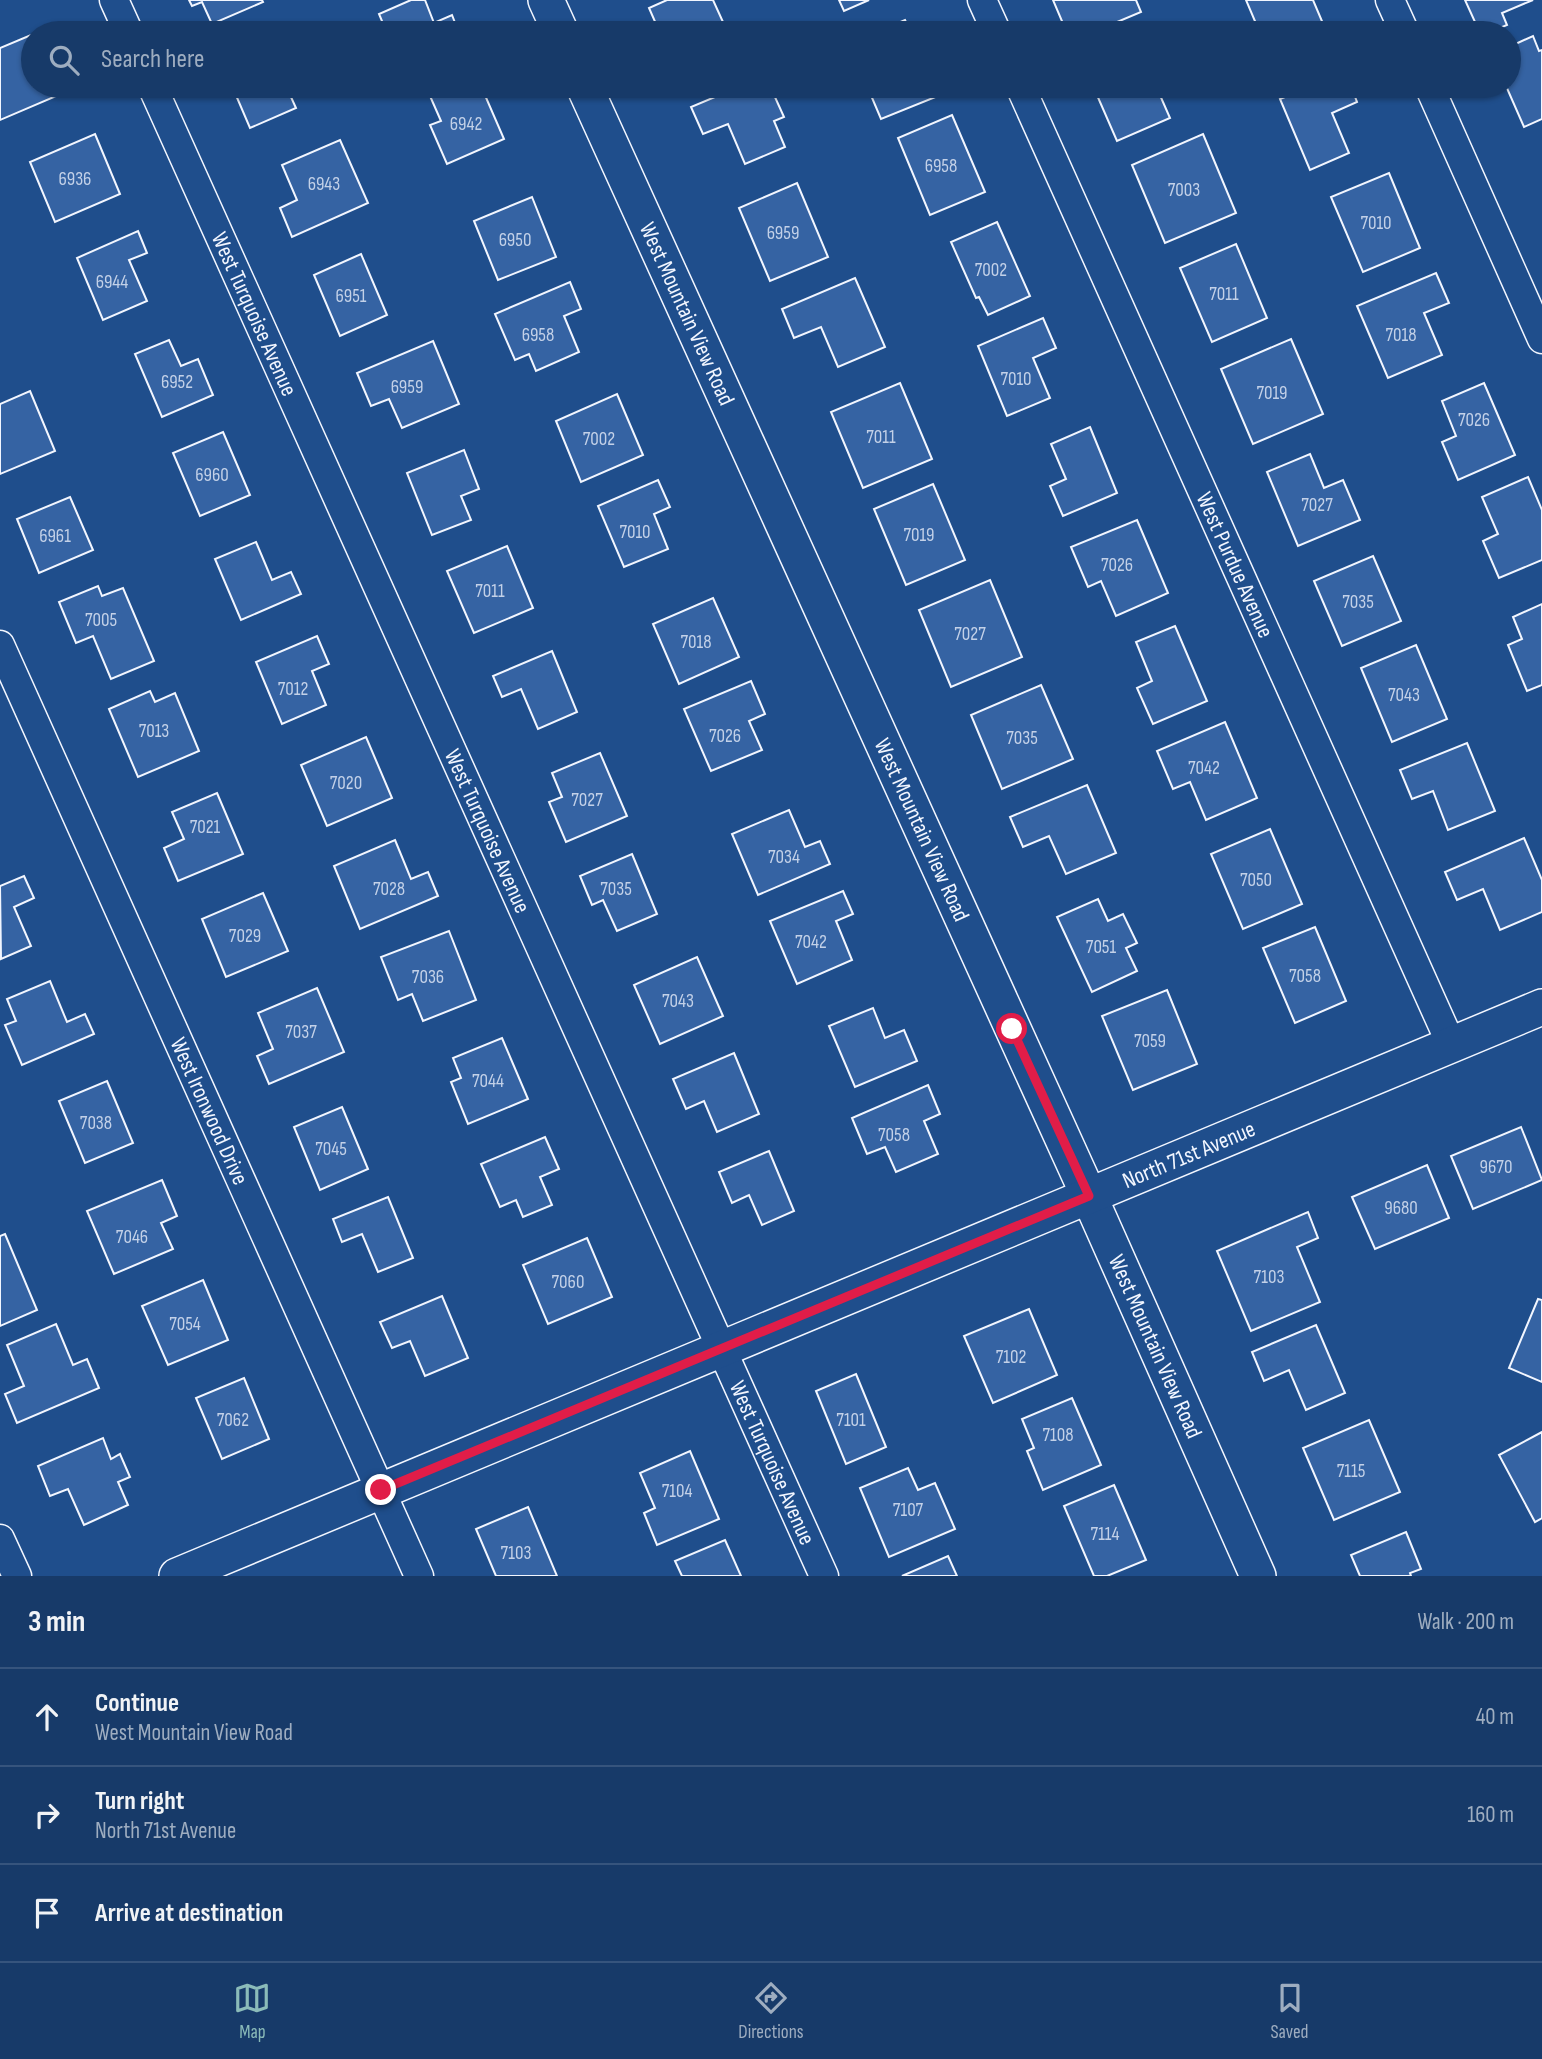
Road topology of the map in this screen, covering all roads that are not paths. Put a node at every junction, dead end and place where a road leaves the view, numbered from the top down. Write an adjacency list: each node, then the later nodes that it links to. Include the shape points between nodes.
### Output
1 (114, 0): 5 (street)
2 (546, 0): 6 (street)
3 (982, 0): 7 (street)
4 (1391, 0): 8 (street)
5 (124, 21)
6 (556, 21)
7 (992, 21)
8 (1400, 21)
9 (157, 98): 18 (street, West Turquoise Avenue)
10 (589, 98): 17 (street, West Mountain View Road)
11 (1025, 98): 16 (street, West Purdue Avenue)
12 (1434, 98): 13 (street)
13 (1542, 339)
14 (0, 645): 19 (street, West Ironwood Drive)
15 (1542, 1007): 16 (street, North 71st Avenue)
16 (1451, 1044): 17 (street, North 71st Avenue)
17 (1089, 1196): 18 (street, North 71st Avenue); 25 (street, West Mountain View Road)
18 (721, 1347): 19 (street, North 71st Avenue); 24 (street, West Turquoise Avenue)
19 (381, 1490): 22 (street, North 71st Avenue); 23 (street, West Ironwood Drive)
20 (0, 1539): 21 (street)
21 (17, 1576)
22 (177, 1576)
23 (419, 1576)
24 (824, 1576)
25 (1258, 1576)

